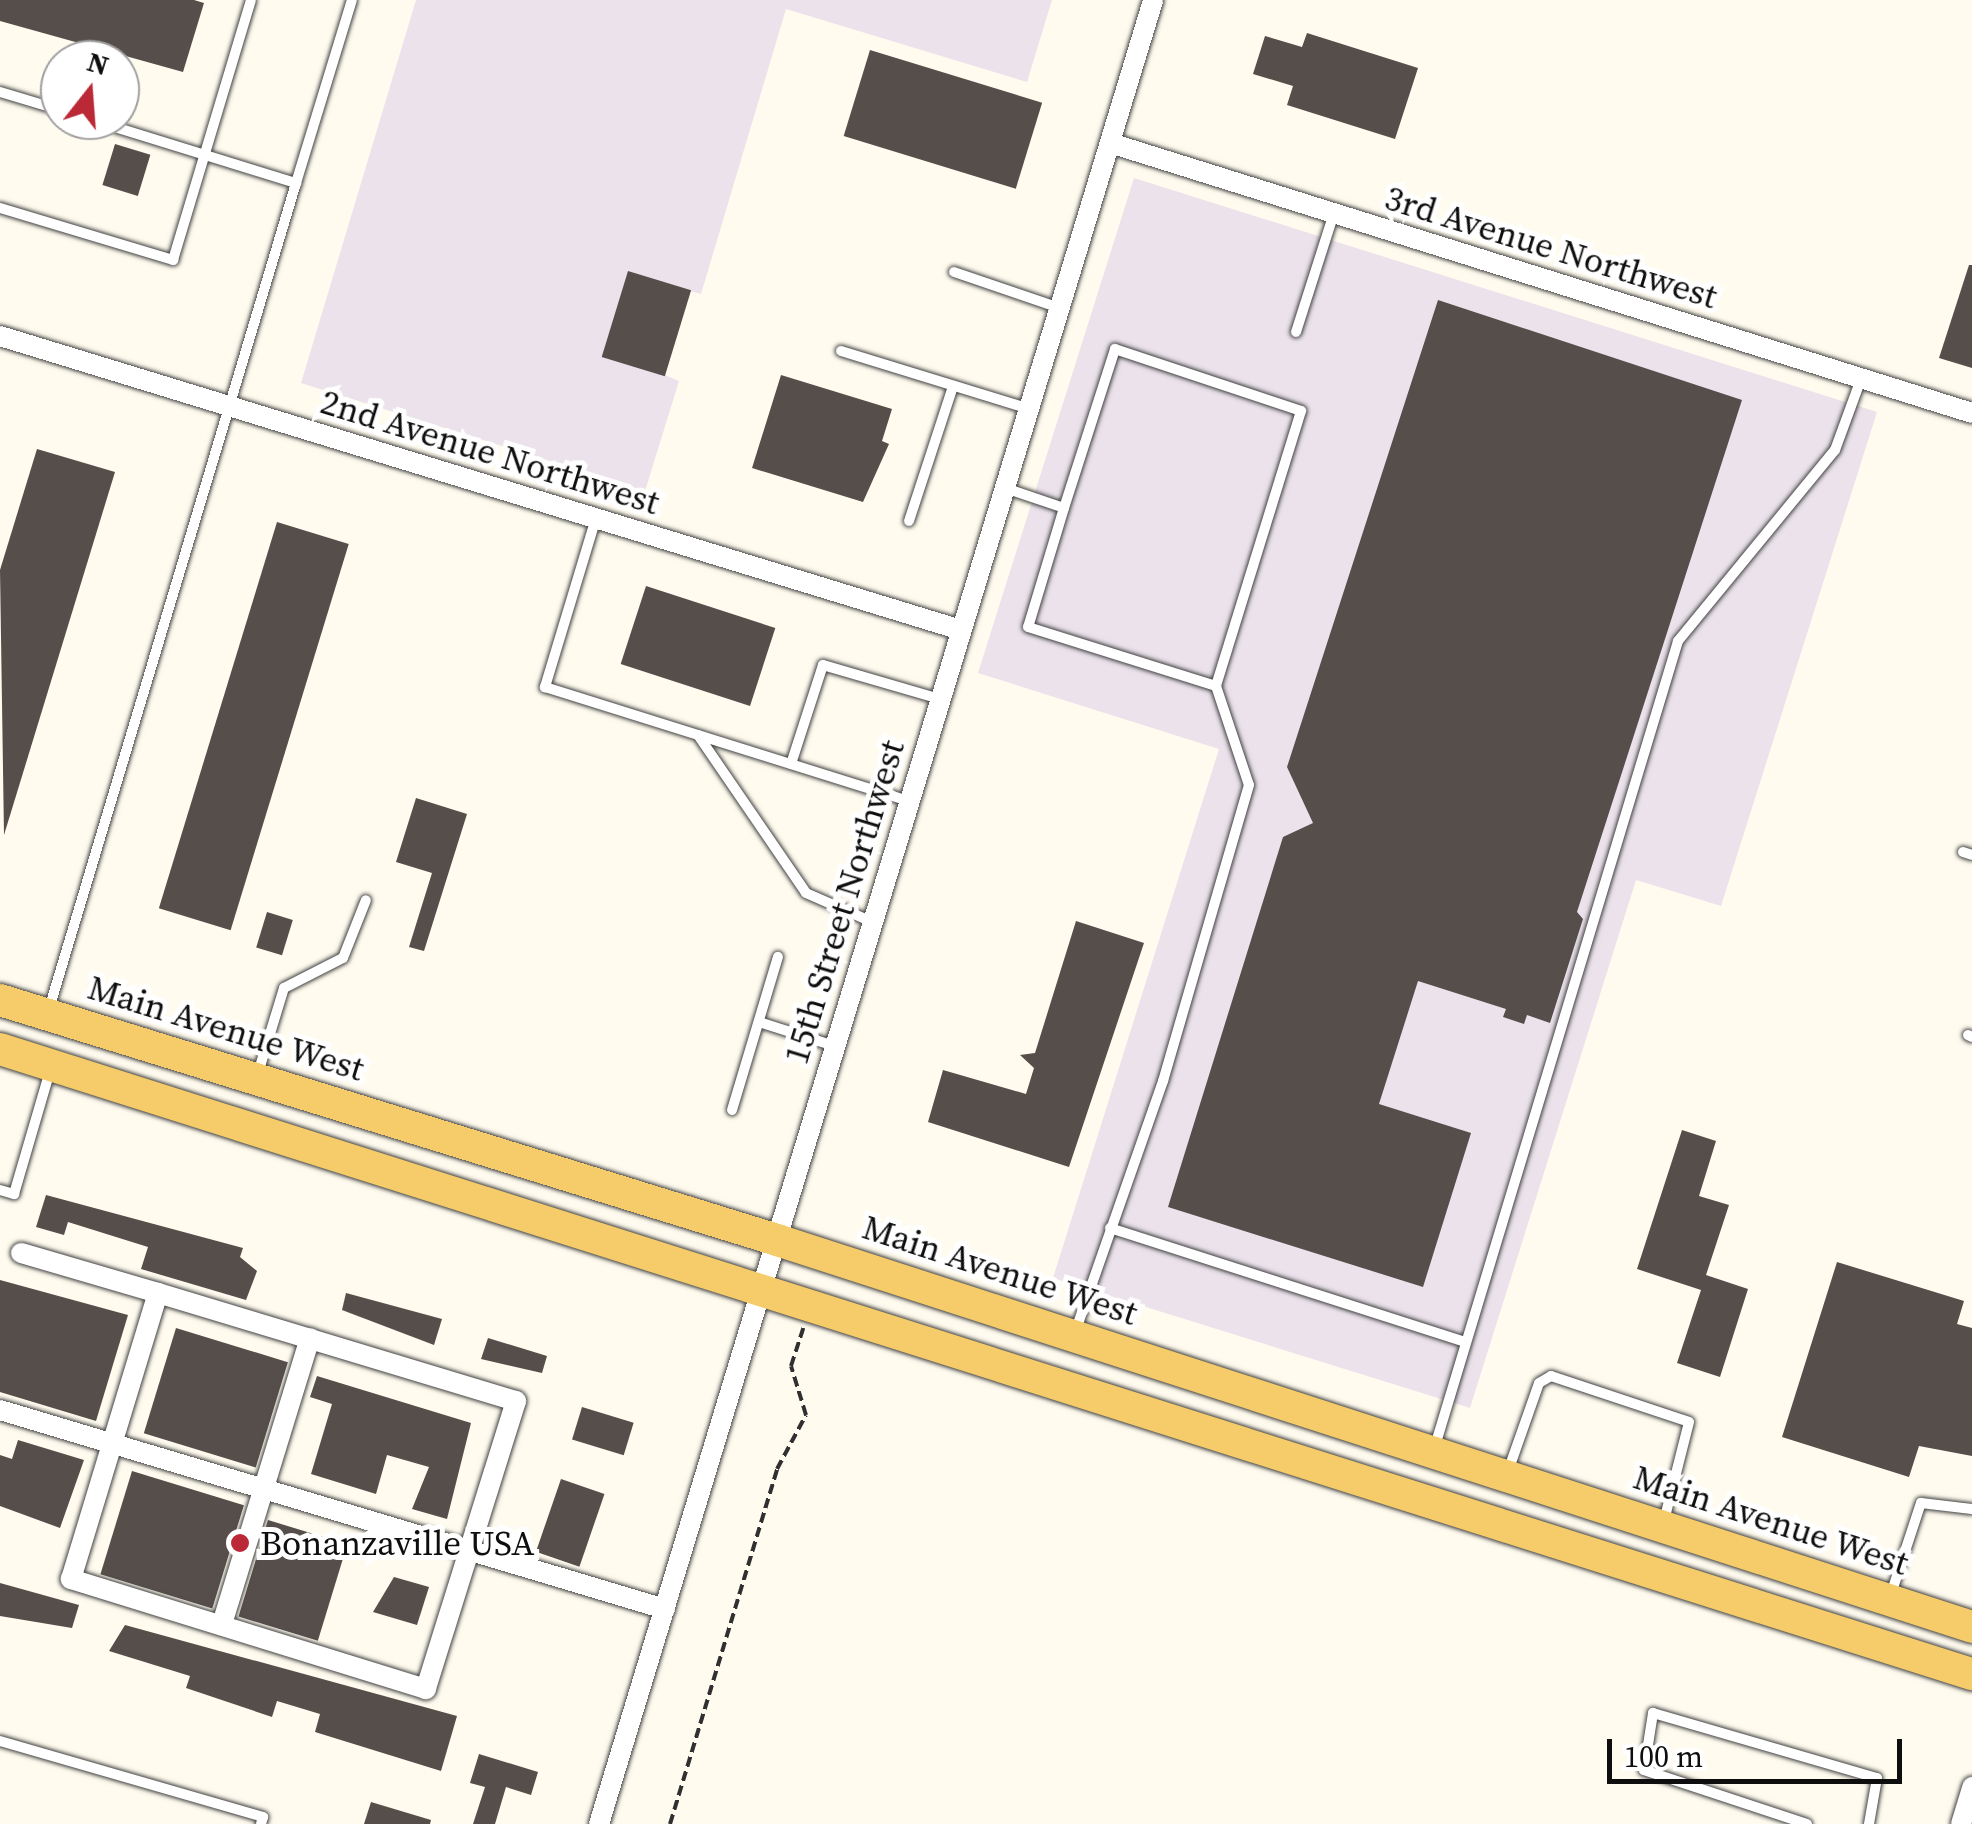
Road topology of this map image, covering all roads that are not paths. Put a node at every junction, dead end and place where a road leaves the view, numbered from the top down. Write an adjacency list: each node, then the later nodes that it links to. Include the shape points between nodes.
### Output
1 (251, 0): 8 (lane)
2 (352, 0): 9 (lane)
3 (1153, 0): 7 (street, 15th Street Northwest)
4 (0, 92): 5 (lane)
5 (40, 104)
6 (140, 134): 8 (lane)
7 (1110, 143): 11 (street, 3rd Avenue Northwest); 13 (street, 15th Street Northwest)
8 (205, 154): 9 (lane); 10 (lane, via 173,260)
9 (296, 184): 19 (lane)
10 (0, 208)
11 (1334, 213): 14 (lane); 17 (street, 3rd Avenue Northwest)
12 (954, 272): 13 (lane)
13 (1060, 308): 20 (street, 15th Street Northwest)
14 (1296, 332)
15 (0, 336): 19 (street, 2nd Avenue Northwest)
16 (842, 351): 18 (lane)
17 (1862, 378): 21 (street, 3rd Avenue Northwest); 51 (lane, via 1835,450 1678,641)
18 (953, 386): 20 (lane); 25 (lane)
19 (230, 405): 24 (street, 2nd Avenue Northwest); 36 (lane)
20 (1029, 409): 22 (street, 15th Street Northwest)
21 (1972, 413)
22 (1004, 488): 23 (lane); 26 (street, 15th Street Northwest)
23 (1064, 508): 27 (lane, via 1028,627); 27 (lane, via 1115,349 1300,411)
24 (596, 518): 26 (street, 2nd Avenue Northwest); 29 (lane, via 545,688)
25 (909, 521)
26 (961, 630): 28 (street, 15th Street Northwest)
27 (1216, 686): 44 (lane, via 1249,785 1246,819)
28 (940, 699): 30 (lane, via 824,665); 31 (street, 15th Street Northwest)
29 (697, 735): 30 (lane); 33 (lane, via 806,893)
30 (791, 764): 31 (lane)
31 (909, 801): 33 (street, 15th Street Northwest)
32 (366, 900): 41 (lane, via 343,958 284,988)
33 (872, 922): 38 (street, 15th Street Northwest)
34 (778, 957): 37 (lane)
35 (0, 1000): 36 (main road, Main Avenue West)
36 (48, 1014): 41 (main road, Main Avenue West)
37 (758, 1022): 38 (lane); 42 (lane)
38 (834, 1046): 45 (street, 15th Street Northwest)
39 (0, 1050): 40 (main road)
40 (51, 1065): 43 (lane, via 14,1194); 47 (main road)
41 (256, 1079): 45 (main road, Main Avenue West)
42 (732, 1110)
43 (0, 1190)
44 (1110, 1228): 49 (lane); 51 (lane)
45 (778, 1240): 47 (street, 15th Street Northwest); 49 (main road, Main Avenue West)
46 (21, 1253): 48 (street)
47 (763, 1284): 61 (street, 15th Street Northwest); 64 (main road)
48 (158, 1293): 50 (street); 53 (street)
49 (1074, 1336): 54 (main road, Main Avenue West)
50 (310, 1338): 56 (street); 59 (street, via 516,1401)
51 (1465, 1342): 54 (lane)
52 (0, 1410): 53 (street)
53 (112, 1444): 56 (street); 62 (street, via 71,1579)
54 (1433, 1452): 55 (main road, Main Avenue West)
55 (1506, 1476): 58 (main road, Main Avenue West); 58 (lane, via 1540,1384 1552,1376 1689,1422)
56 (264, 1488): 59 (street); 62 (street)
57 (1972, 1509): 60 (lane, via 1921,1504)
58 (1662, 1526): 60 (main road, Main Avenue West)
59 (468, 1552): 61 (street); 62 (street, via 426,1690)
60 (1889, 1600): 63 (main road, Main Avenue West)
61 (665, 1609): 68 (street, 15th Street Northwest)
62 (222, 1624)
63 (1972, 1627)
64 (1972, 1674)
65 (0, 1741): 67 (lane, via 263,1817)
66 (1972, 1787): 71 (street)
67 (261, 1824)
68 (599, 1824)
69 (1807, 1824): 70 (lane, via 1644,1770 1653,1713 1876,1778)
70 (1869, 1824)
71 (1961, 1824)

